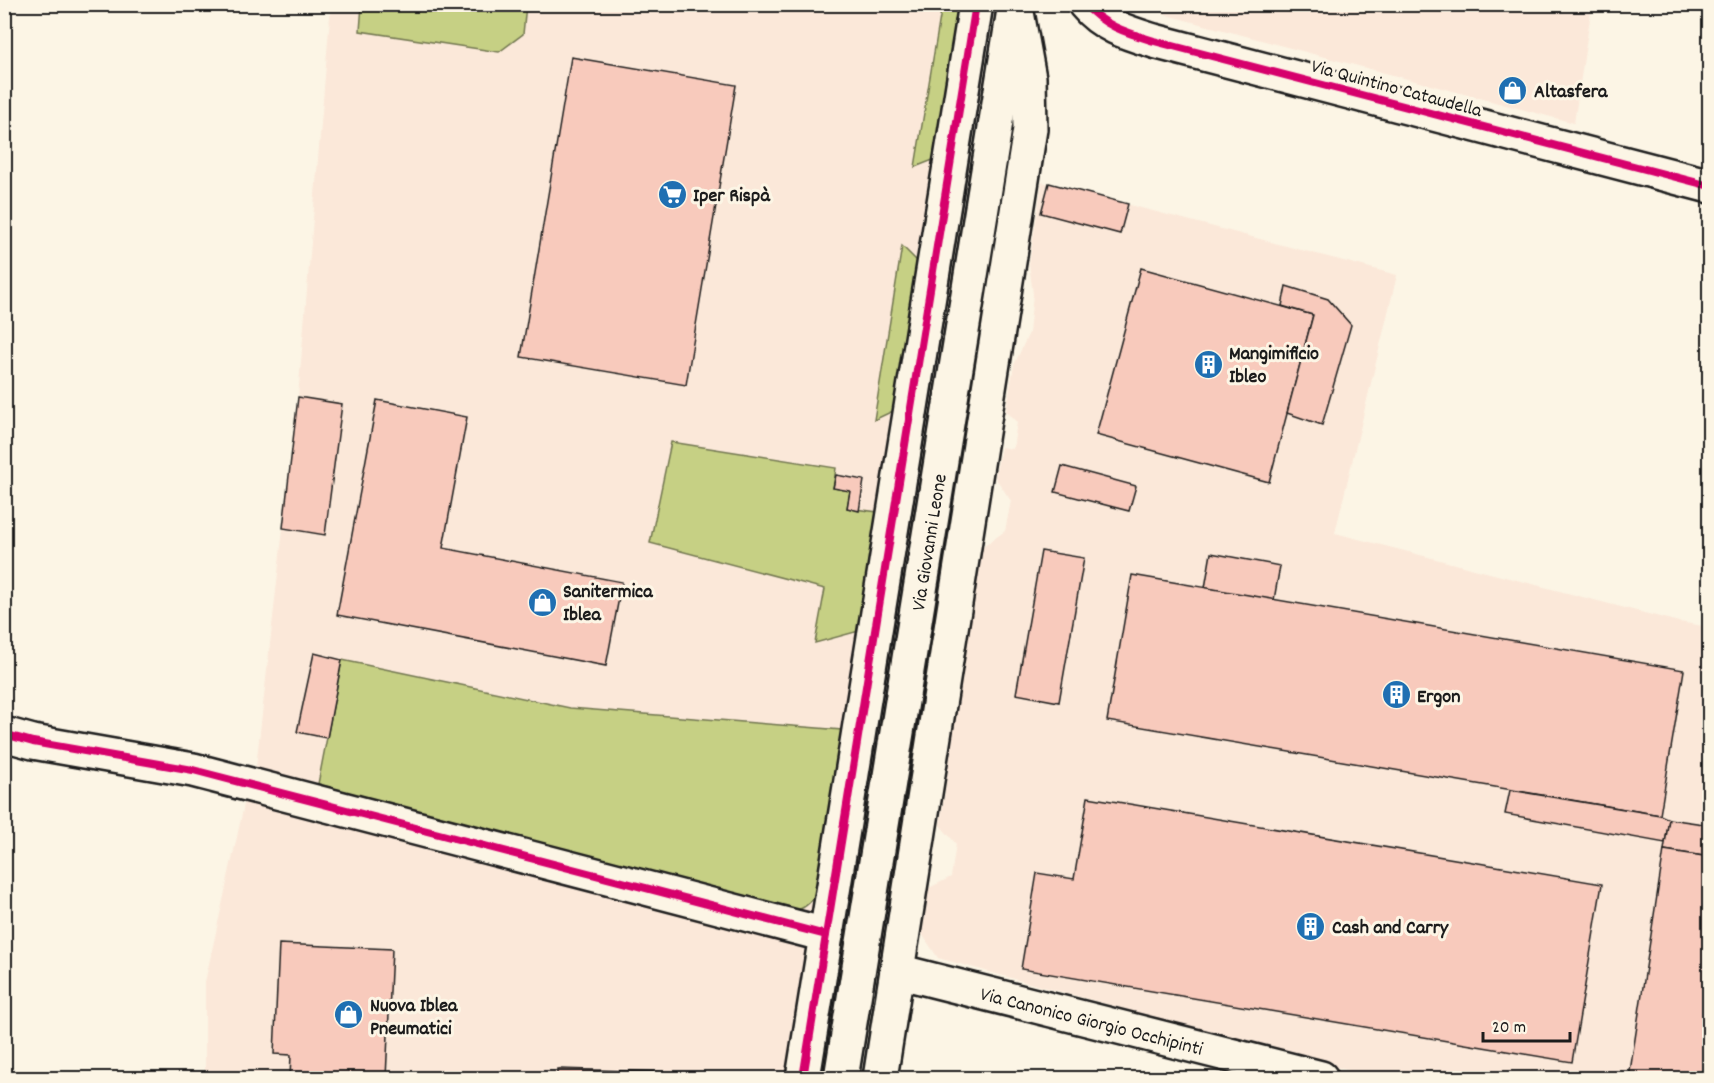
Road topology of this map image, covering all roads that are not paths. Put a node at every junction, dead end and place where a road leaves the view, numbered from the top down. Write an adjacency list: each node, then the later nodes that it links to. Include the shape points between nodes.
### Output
1 (976, 4): 6 (street)
2 (1015, 4): 7 (street, via 1029,78 1030,129); 9 (street, Via Giovanni Leone)
3 (1085, 4): 4 (street, Via Quintino Cataudella, via 1095,16 1154,41)
4 (1710, 186)
5 (4, 734): 6 (street, via 193,770)
6 (826, 935): 8 (street)
7 (897, 971): 10 (street); 11 (street, Via Canonico Giorgio Occhipinti)
8 (803, 1078)
9 (841, 1078)
10 (880, 1078)
11 (1321, 1078)

